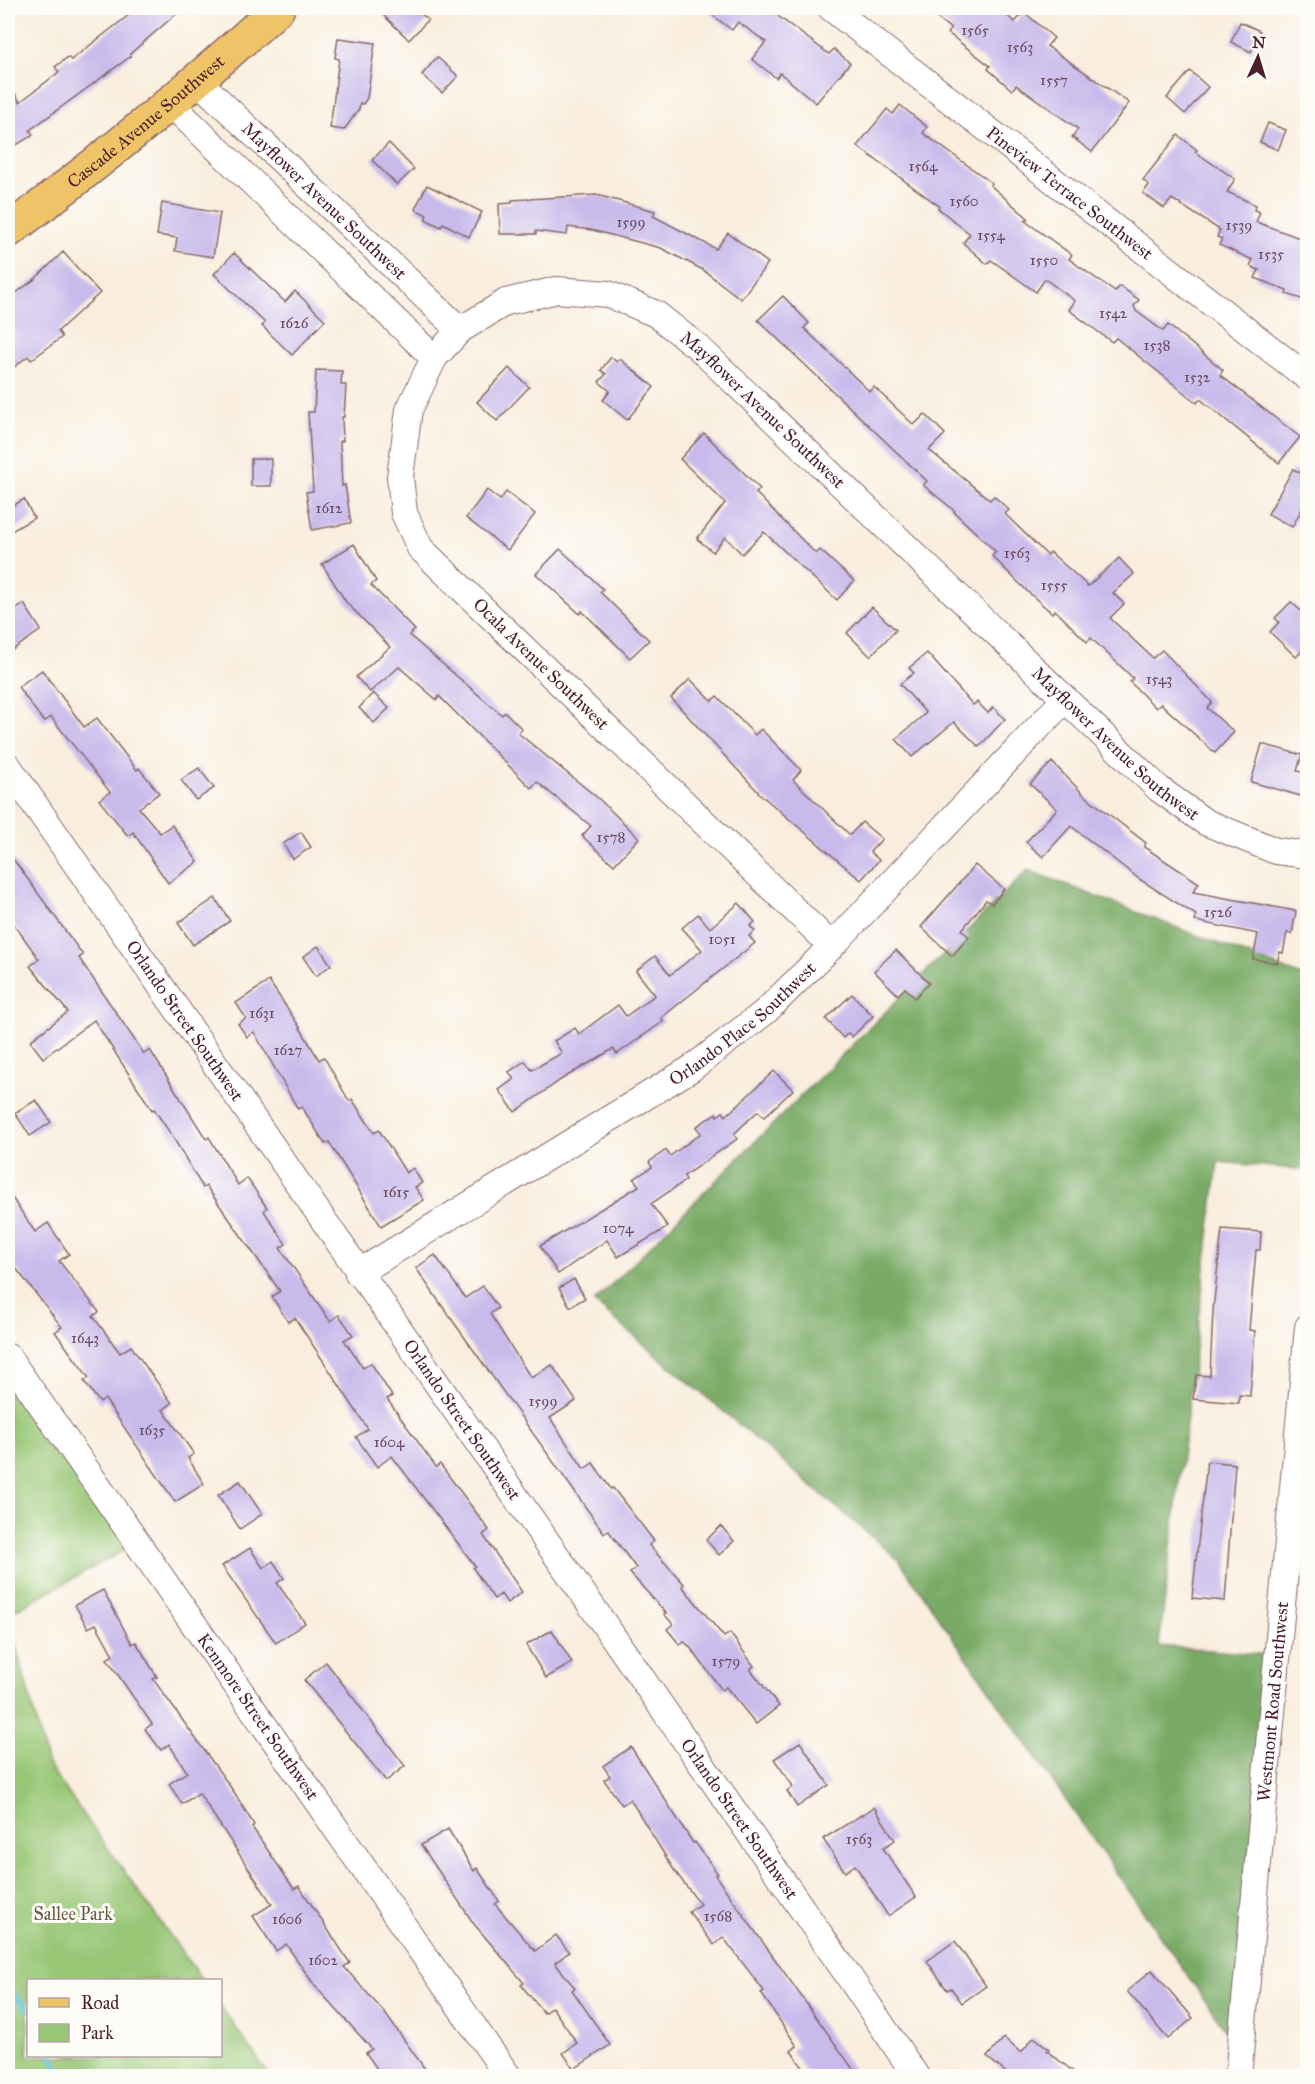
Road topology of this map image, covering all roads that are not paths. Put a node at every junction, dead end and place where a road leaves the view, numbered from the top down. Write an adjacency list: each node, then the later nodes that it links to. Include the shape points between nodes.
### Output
1 (278, 8): 3 (main road, Cascade Avenue Southwest)
2 (831, 8): 8 (street, Pineview Terrace Southwest)
3 (198, 81): 4 (main road, Cascade Avenue Southwest); 6 (street, Mayflower Avenue Southwest)
4 (171, 104): 5 (main road, Cascade Avenue Southwest); 7 (street, Mayflower Avenue Southwest)
5 (8, 231)
6 (460, 330): 7 (street, Ocala Avenue Southwest); 9 (street, Mayflower Avenue Southwest, via 506,302 557,290 608,294 656,314 699,348)
7 (434, 358): 12 (street, Ocala Avenue Southwest, via 409,410 400,477 404,513 420,548)
8 (1308, 378)
9 (1065, 699): 11 (street, Mayflower Avenue Southwest, via 1159,789 1205,822 1276,851); 12 (street, Orlando Place Southwest)
10 (8, 766): 13 (street, Orlando Street Southwest)
11 (1308, 855)
12 (832, 946): 13 (street, Orlando Place Southwest, via 765,1012 692,1068)
13 (358, 1273): 17 (street, Orlando Street Southwest)
14 (1308, 1327): 18 (street, Westmont Road Southwest)
15 (8, 1357): 16 (street, Kenmore Street Southwest)
16 (508, 2076)
17 (916, 2076)
18 (1238, 2076)

